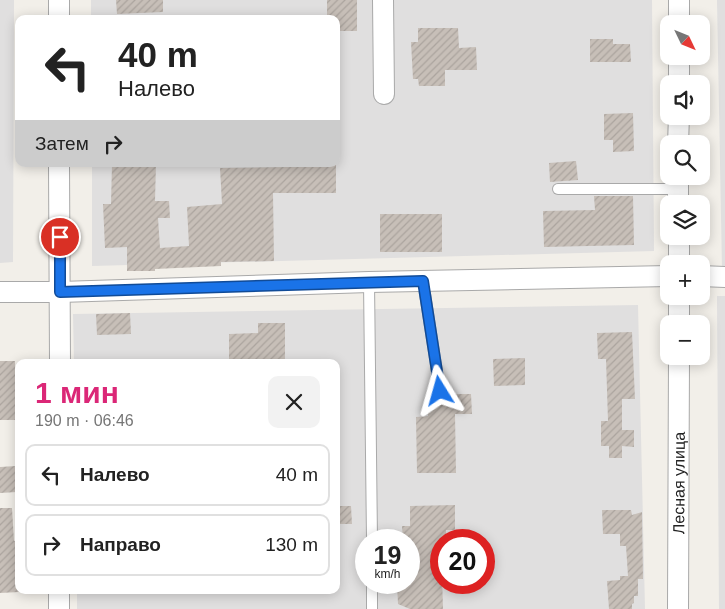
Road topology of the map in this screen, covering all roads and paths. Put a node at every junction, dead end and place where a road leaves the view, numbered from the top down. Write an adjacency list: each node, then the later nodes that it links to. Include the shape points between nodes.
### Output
1 (59, 0): 4 (street)
2 (382, 0): 6 (street)
3 (679, 0): 5 (street)
4 (59, 15)
5 (679, 15)
6 (384, 94)
7 (59, 167): 16 (street)
8 (558, 189): 9 (lane)
9 (678, 190)
10 (660, 276): 13 (street)
11 (710, 276): 12 (street)
12 (725, 277)
13 (423, 281): 14 (street); 19 (lane)
14 (369, 282): 16 (street); 20 (lane)
15 (0, 292): 16 (street)
16 (60, 292): 17 (street)
17 (60, 359)
18 (679, 365): 25 (street, Лесная улица)
19 (440, 391)
20 (372, 529)
21 (59, 594): 23 (street)
22 (372, 594): 24 (lane)
23 (59, 609)
24 (372, 609)
25 (678, 609)

